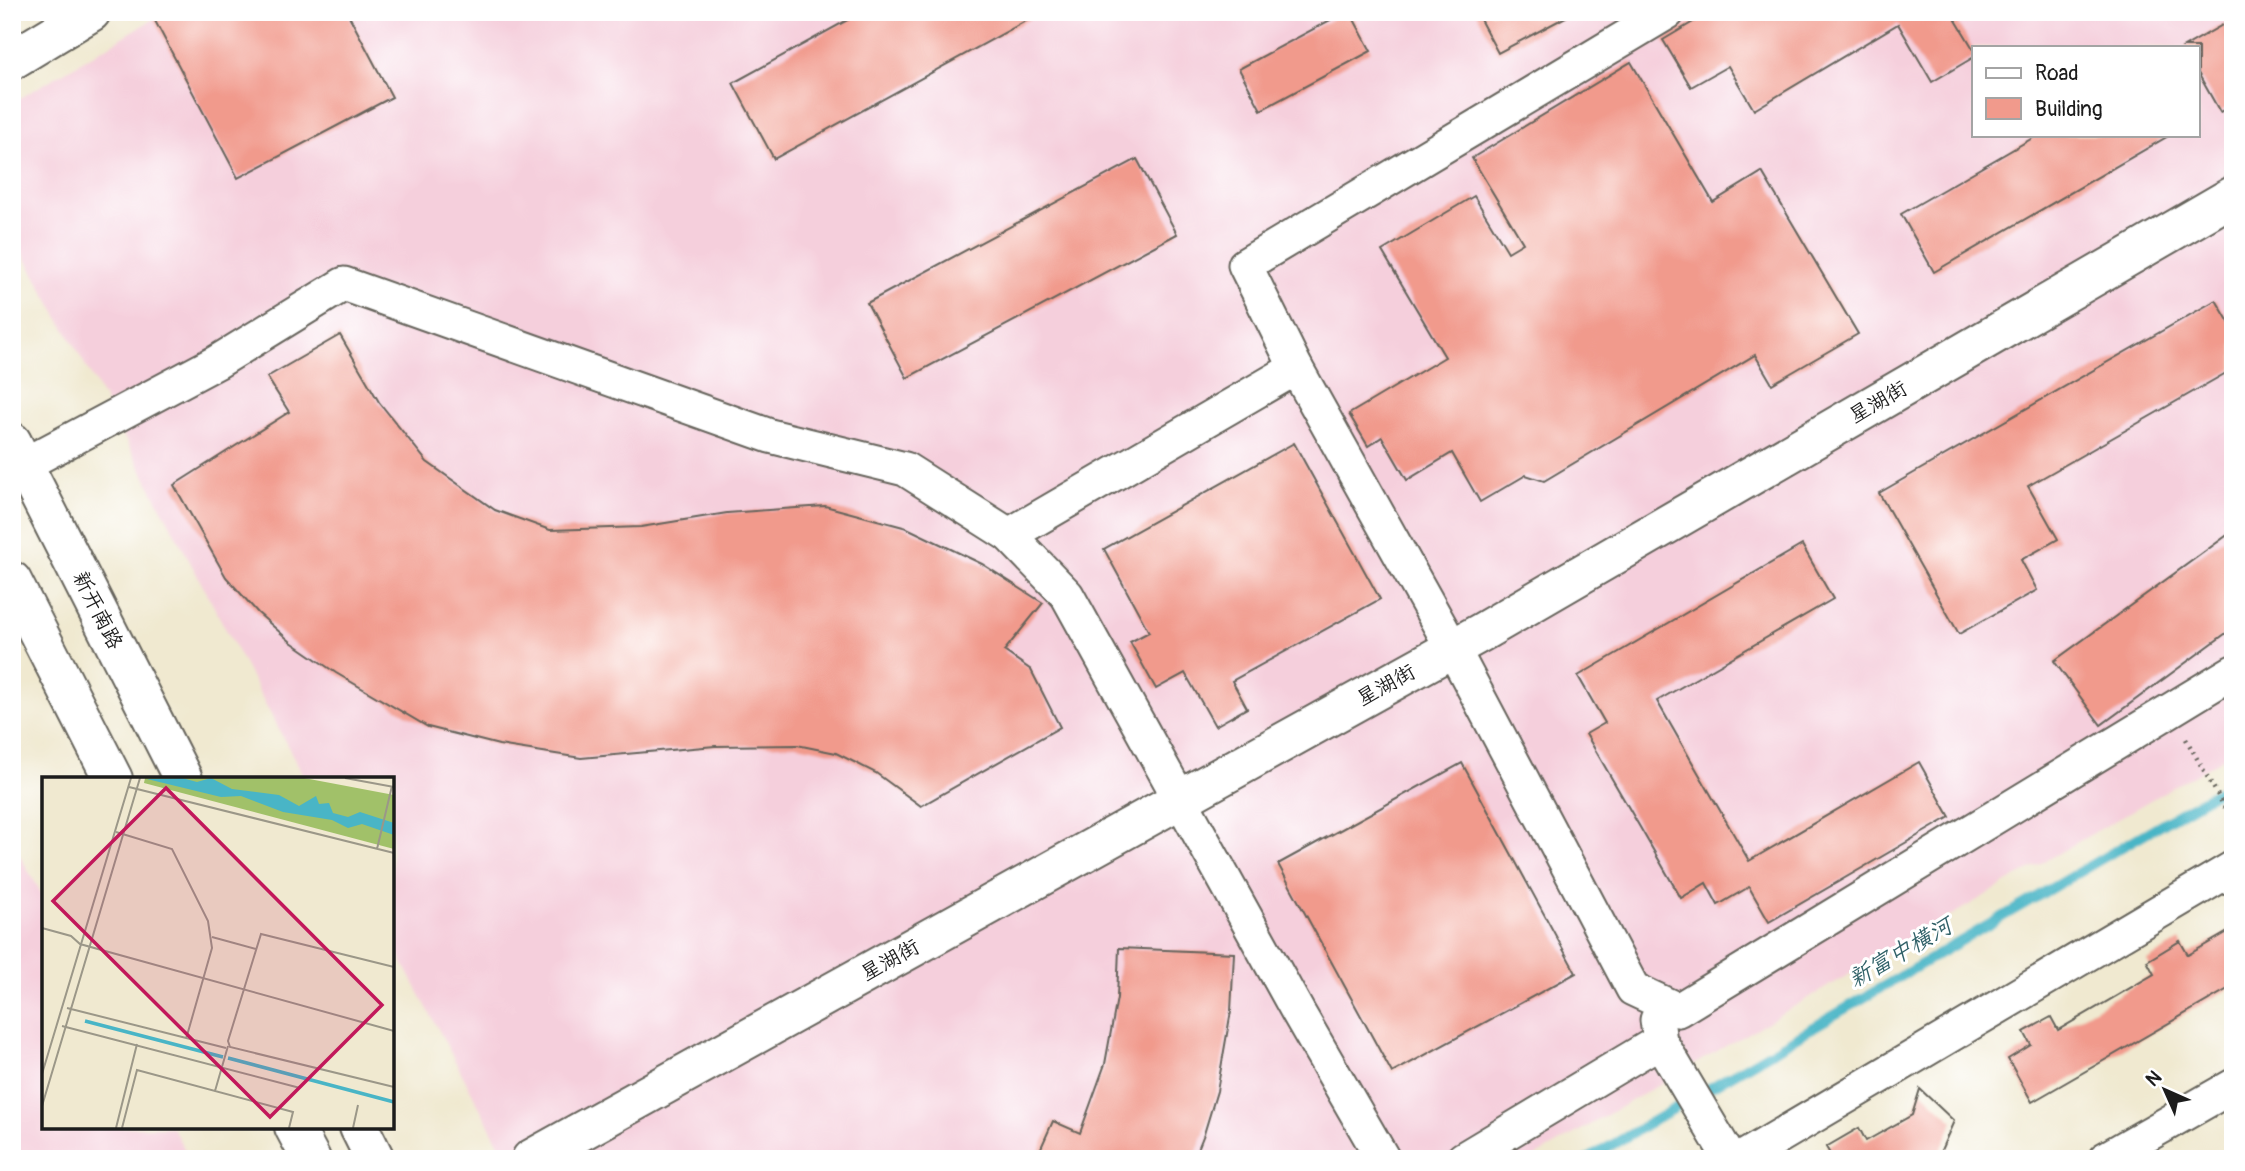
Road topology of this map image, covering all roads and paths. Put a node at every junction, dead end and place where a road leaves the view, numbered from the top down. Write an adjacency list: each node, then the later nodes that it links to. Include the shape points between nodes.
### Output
1 (91, 12): 3 (street)
2 (1668, 12): 5 (street, via 1245,265)
3 (12, 60)
4 (2233, 196): 9 (street, 星湖街)
5 (1296, 368): 7 (street); 9 (street)
6 (17, 458): 7 (street, via 217,362 344,284 770,436 905,469); 13 (street, 新开南路)
7 (1009, 535): 14 (street, via 1067,595)
8 (12, 581): 12 (street)
9 (1453, 649): 14 (street, 星湖街); 17 (street, via 1633,989)
10 (2233, 672): 17 (street, via 1678,1010)
11 (2199, 762): 15 (path)
12 (112, 777)
13 (182, 777)
14 (1180, 799): 24 (street, 星湖街); 25 (street)
15 (2231, 820)
16 (2233, 868): 28 (street)
17 (1654, 1000): 18 (street)
18 (1666, 1051): 26 (street); 27 (street)
19 (2233, 1086): 29 (street)
20 (295, 1129): 22 (street)
21 (360, 1129): 23 (street)
22 (311, 1159)
23 (375, 1159)
24 (531, 1159)
25 (1383, 1159)
26 (1463, 1159)
27 (1730, 1159)
28 (1741, 1159)
29 (2105, 1159)

